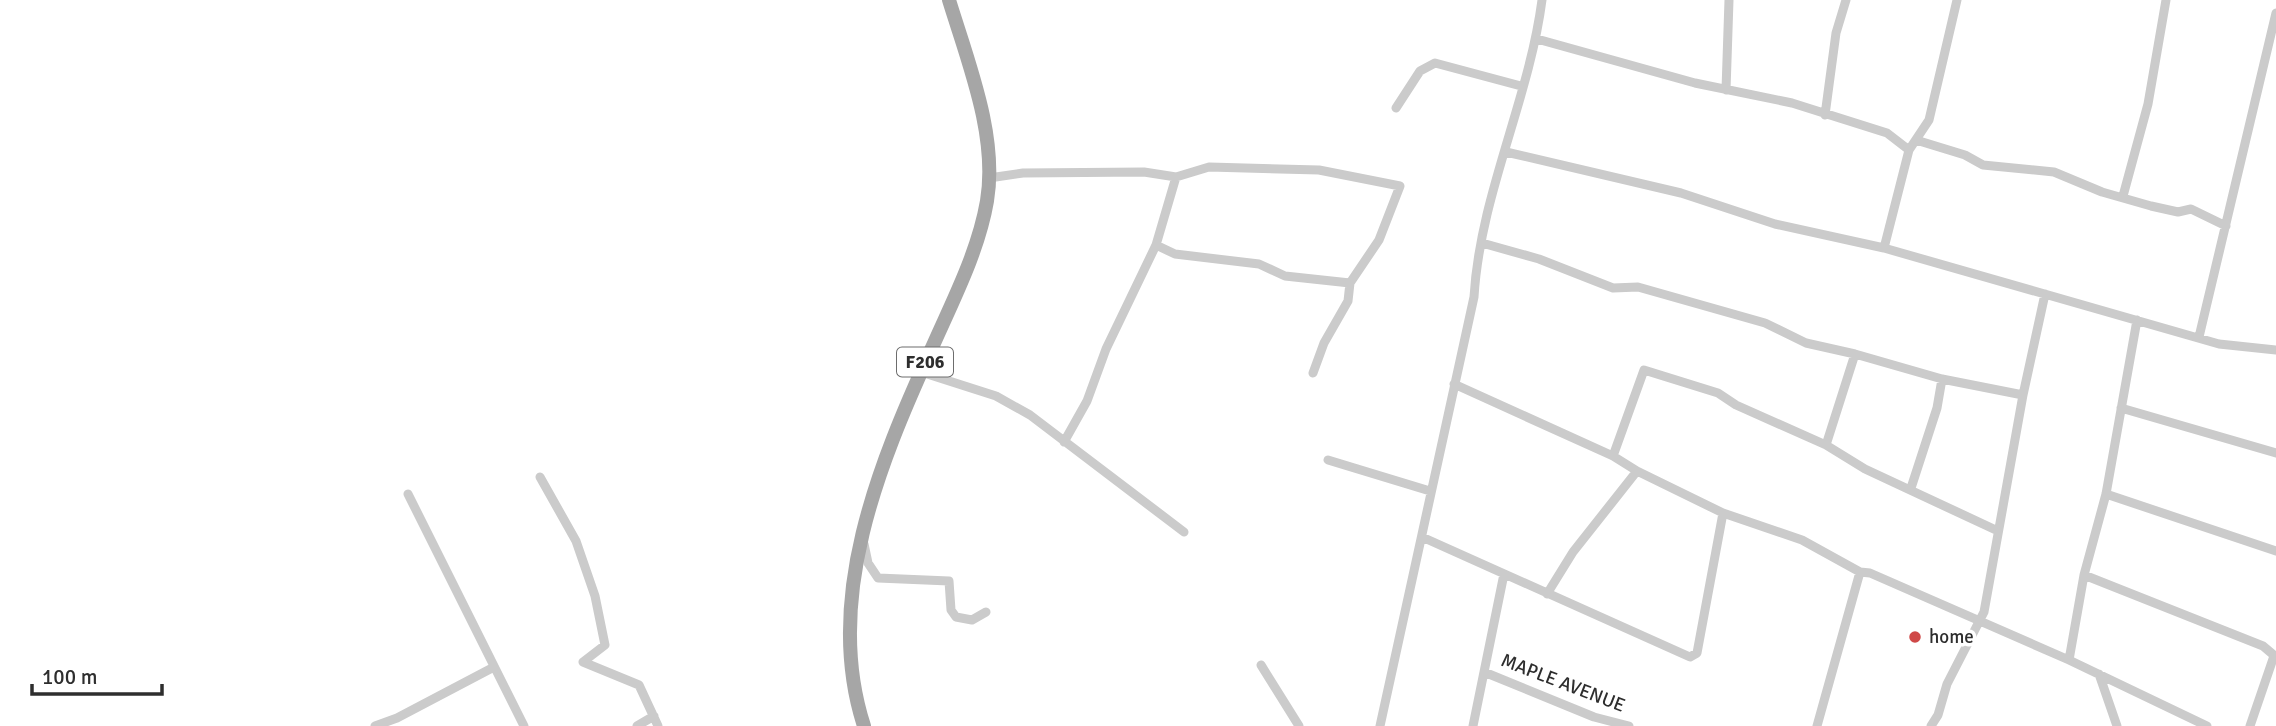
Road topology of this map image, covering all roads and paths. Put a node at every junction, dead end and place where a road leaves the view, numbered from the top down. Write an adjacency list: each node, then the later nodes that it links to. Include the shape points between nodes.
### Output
1 (949, 0): 17 (main road, F206, via 977,99)
2 (1542, 0): 8 (street)
3 (1729, 0): 10 (street)
4 (1846, 0): 12 (street, via 1836,33)
5 (1957, 0): 13 (street, via 1929,120)
6 (2166, 0): 18 (street, via 2148,104)
7 (2276, 13): 19 (street)
8 (1537, 39): 9 (street); 10 (street)
9 (1521, 86): 11 (street, via 1435,63 1420,71); 15 (street)
10 (1726, 90): 12 (street, via 1792,103)
11 (1396, 108)
12 (1825, 116): 14 (street, via 1886,133)
13 (1916, 140): 14 (street); 18 (street, via 1983,165 2054,172)
14 (1909, 150): 22 (street)
15 (1506, 152): 20 (street); 22 (street, via 1681,193 1775,224)
16 (1176, 177): 17 (street, via 1144,172 1023,173); 21 (street); 23 (street, via 1209,167 1319,170 1400,186 1379,240)
17 (989, 178): 29 (main road, F206, via 982,224)
18 (2123, 196): 19 (street, via 2178,212 2191,209)
19 (2226, 226): 26 (street)
20 (1482, 243): 28 (street, via 1613,288 1638,288 1765,323 1806,343); 32 (street)
21 (1156, 245): 23 (street, via 1175,254 1259,264 1285,276); 35 (street)
22 (1884, 248): 24 (street)
23 (1350, 283): 30 (street, via 1348,301)
24 (2045, 294): 25 (street); 33 (street)
25 (2137, 320): 26 (street); 34 (street)
26 (2199, 337): 27 (street, via 2219,344)
27 (2276, 350)
28 (1855, 354): 31 (street); 36 (street)
29 (921, 372): 35 (street, via 996,396); 48 (main road, F206)
30 (1313, 373)
31 (1942, 379): 33 (street); 42 (street)
32 (1454, 384): 38 (street); 43 (street)
33 (2023, 395): 47 (street)
34 (2121, 408): 37 (street); 45 (street)
35 (1064, 442): 49 (street)
36 (1826, 445): 38 (street, via 1718,393 1644,370); 42 (street)
37 (2276, 453)
38 (1613, 456): 40 (street)
39 (1328, 460): 43 (street)
40 (1636, 471): 46 (street); 55 (street, via 1573,552)
41 (540, 477): 64 (street, via 576,541 595,596 605,645 583,662 639,685)
42 (1911, 488): 47 (street)
43 (1430, 491): 50 (street)
44 (408, 494): 61 (street)
45 (2106, 494): 51 (street); 54 (street)
46 (1723, 513): 52 (street, via 1802,540); 55 (street, via 1697,653 1690,657)
47 (1998, 531): 57 (street)
48 (862, 532): 56 (street, via 868,563 878,578 949,581 951,610 956,617 972,620); 69 (main road, F206, via 848,634)
49 (1184, 532)
50 (1422, 537): 53 (street); 71 (street)
51 (2276, 551)
52 (1860, 572): 57 (street); 74 (street)
53 (1504, 574): 55 (street); 62 (street)
54 (2084, 575): 58 (street, via 2263,646); 59 (street)
55 (1547, 594)
56 (986, 612)
57 (1979, 624): 59 (street); 75 (street)
58 (2275, 656): 78 (street)
59 (2069, 660): 63 (street)
60 (1261, 665): 70 (street)
61 (495, 667): 65 (street); 66 (street)
62 (1484, 672): 72 (street); 73 (street, MAPLE AVENUE, via 1594,717)
63 (2099, 674): 76 (street); 77 (street)
64 (654, 716): 67 (street); 68 (street)
65 (375, 726)
66 (524, 726)
67 (637, 726)
68 (658, 726)
69 (864, 726)
70 (1299, 726)
71 (1380, 726)
72 (1473, 726)
73 (1629, 726)
74 (1817, 726)
75 (1931, 726)
76 (2117, 726)
77 (2207, 726)
78 (2250, 726)

